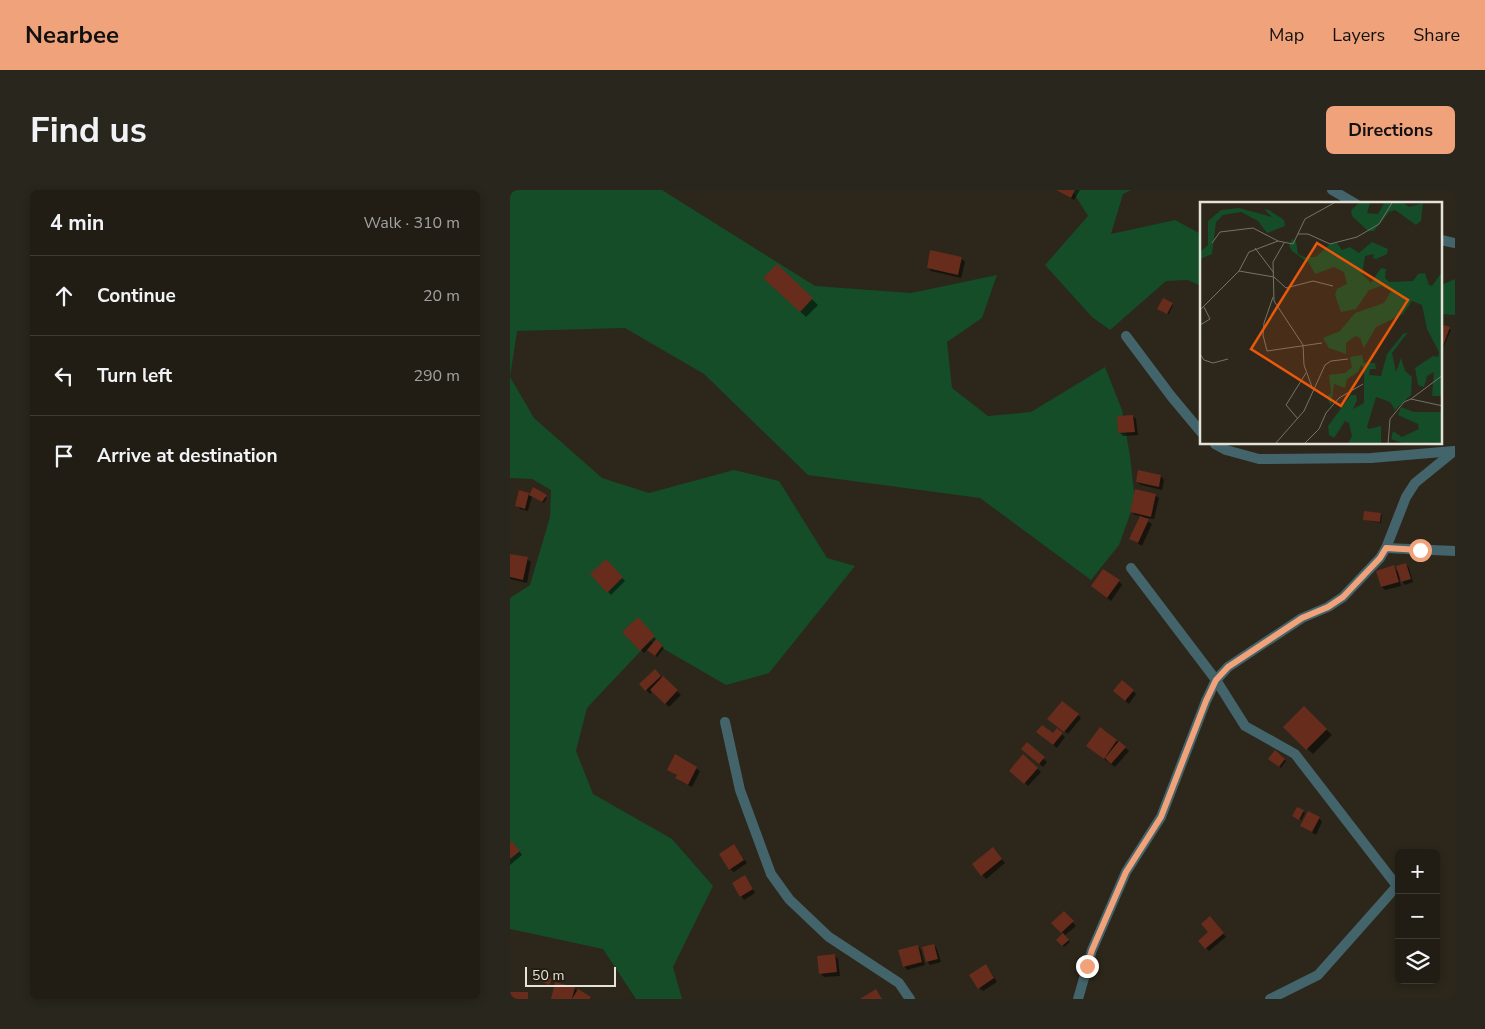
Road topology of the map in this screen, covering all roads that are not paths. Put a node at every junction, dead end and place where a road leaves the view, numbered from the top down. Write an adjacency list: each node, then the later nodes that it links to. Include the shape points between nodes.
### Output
1 (1332, 190): 2 (street)
2 (1353, 202)
3 (1442, 240): 4 (street)
4 (1455, 243)
5 (1126, 336): 6 (street)
6 (1200, 431)
7 (1217, 445): 8 (street, via 1259,459 1371,458)
8 (1454, 451): 9 (street, via 1415,484 1406,497)
9 (1386, 548): 10 (street); 12 (street, via 1343,597 1294,623 1228,667)
10 (1455, 551)
11 (1131, 568): 12 (street)
12 (1216, 680): 15 (street, via 1161,817 1126,872 1092,950); 16 (street, via 1245,726 1295,754 1397,886 1318,975)
13 (725, 722): 14 (street, via 740,790 771,874 789,899 829,937 899,983)
14 (910, 999)
15 (1078, 999)
16 (1270, 999)

